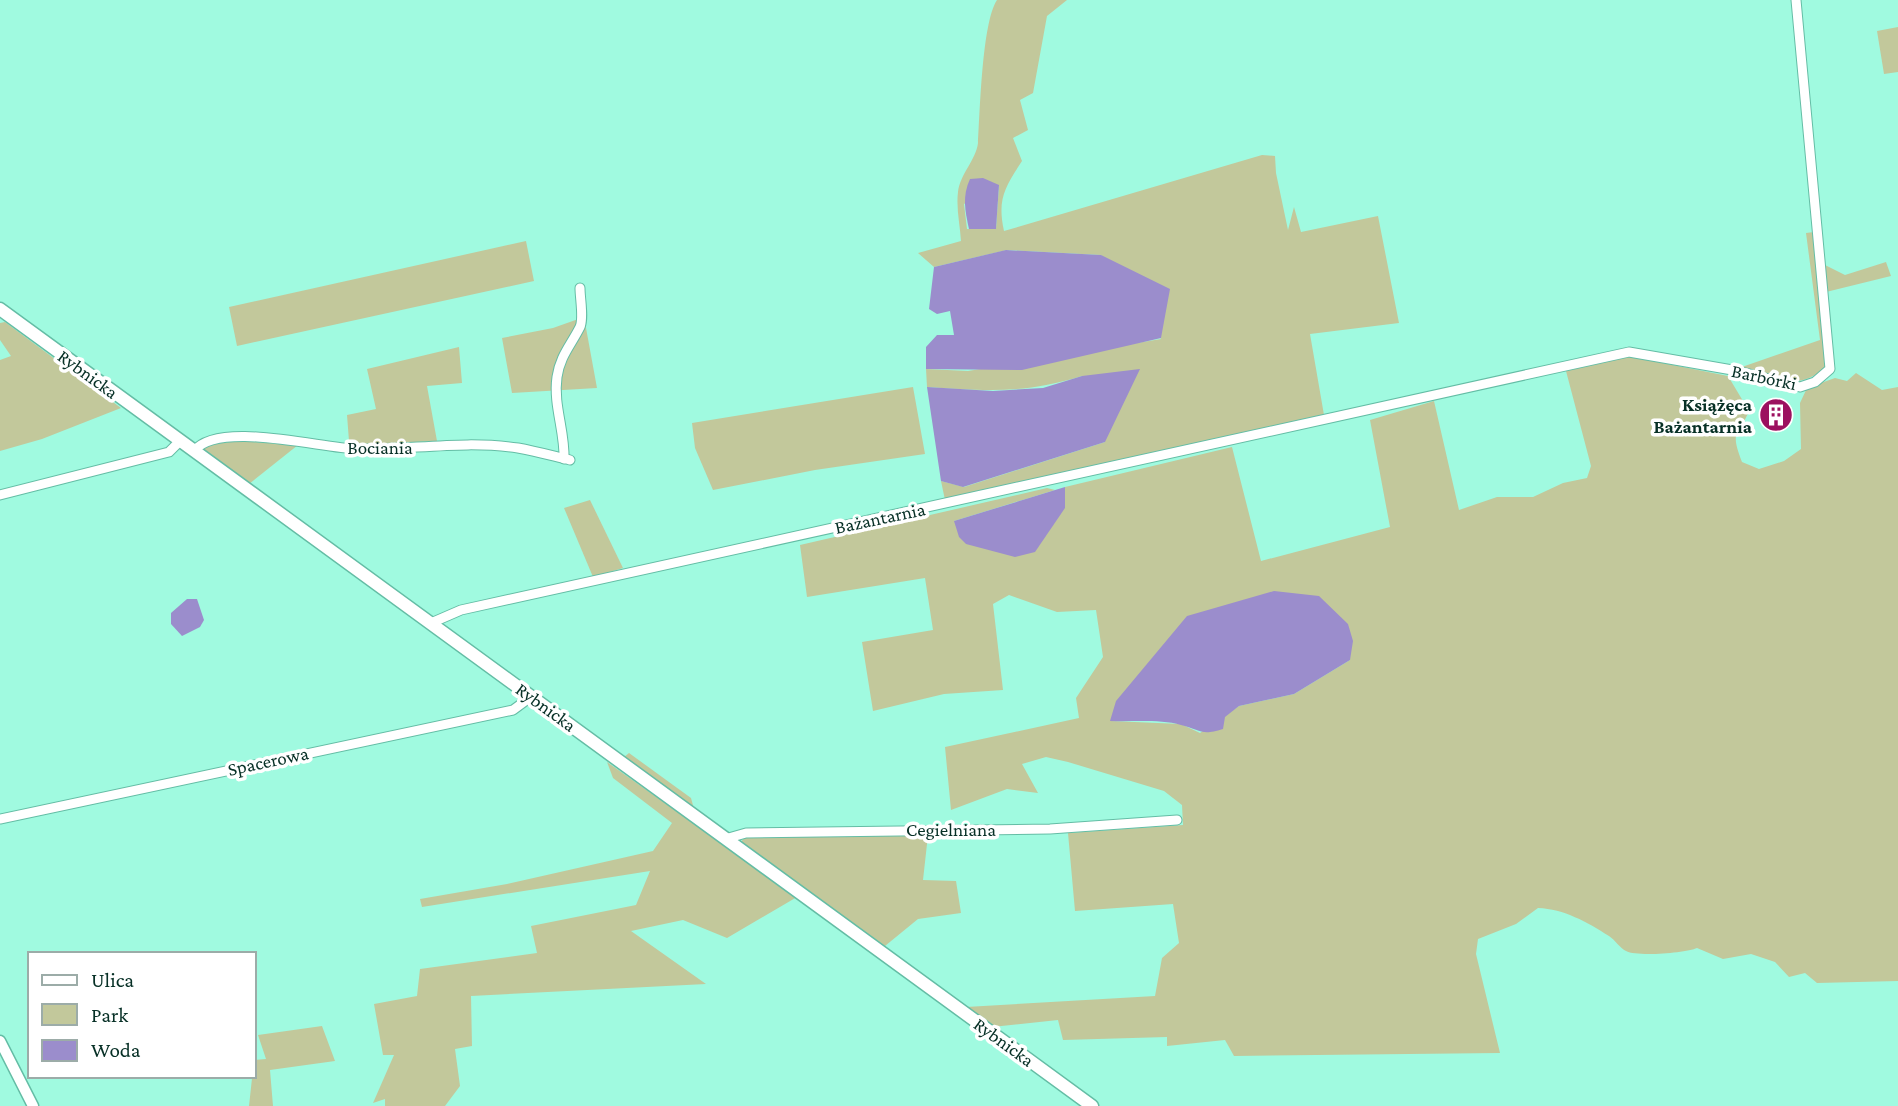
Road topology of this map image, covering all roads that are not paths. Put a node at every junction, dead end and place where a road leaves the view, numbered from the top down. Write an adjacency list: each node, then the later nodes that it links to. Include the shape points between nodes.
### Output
1 (1796, 0): 4 (street, Barbórki, via 1830,369 1823,376 1800,387 1629,352)
2 (580, 288): 6 (street, Bociania, via 581,325 561,358 557,377 567,460 516,448 354,449 274,439 212,439)
3 (0, 309): 5 (main road, Rybnicka)
4 (1331, 416): 8 (street, Bażantarnia, via 461,610)
5 (180, 440): 6 (main road, Rybnicka); 7 (street, via 169,452)
6 (194, 451): 8 (main road, Rybnicka)
7 (0, 495)
8 (431, 623): 9 (main road, Rybnicka)
9 (531, 696): 10 (street, Spacerowa, via 513,710); 12 (main road, Rybnicka)
10 (0, 819)
11 (1177, 820): 12 (street, Cegielniana, via 1050,829 746,833)
12 (725, 838): 15 (main road, Rybnicka)
13 (0, 1041): 14 (street)
14 (33, 1106)
15 (1092, 1106)

